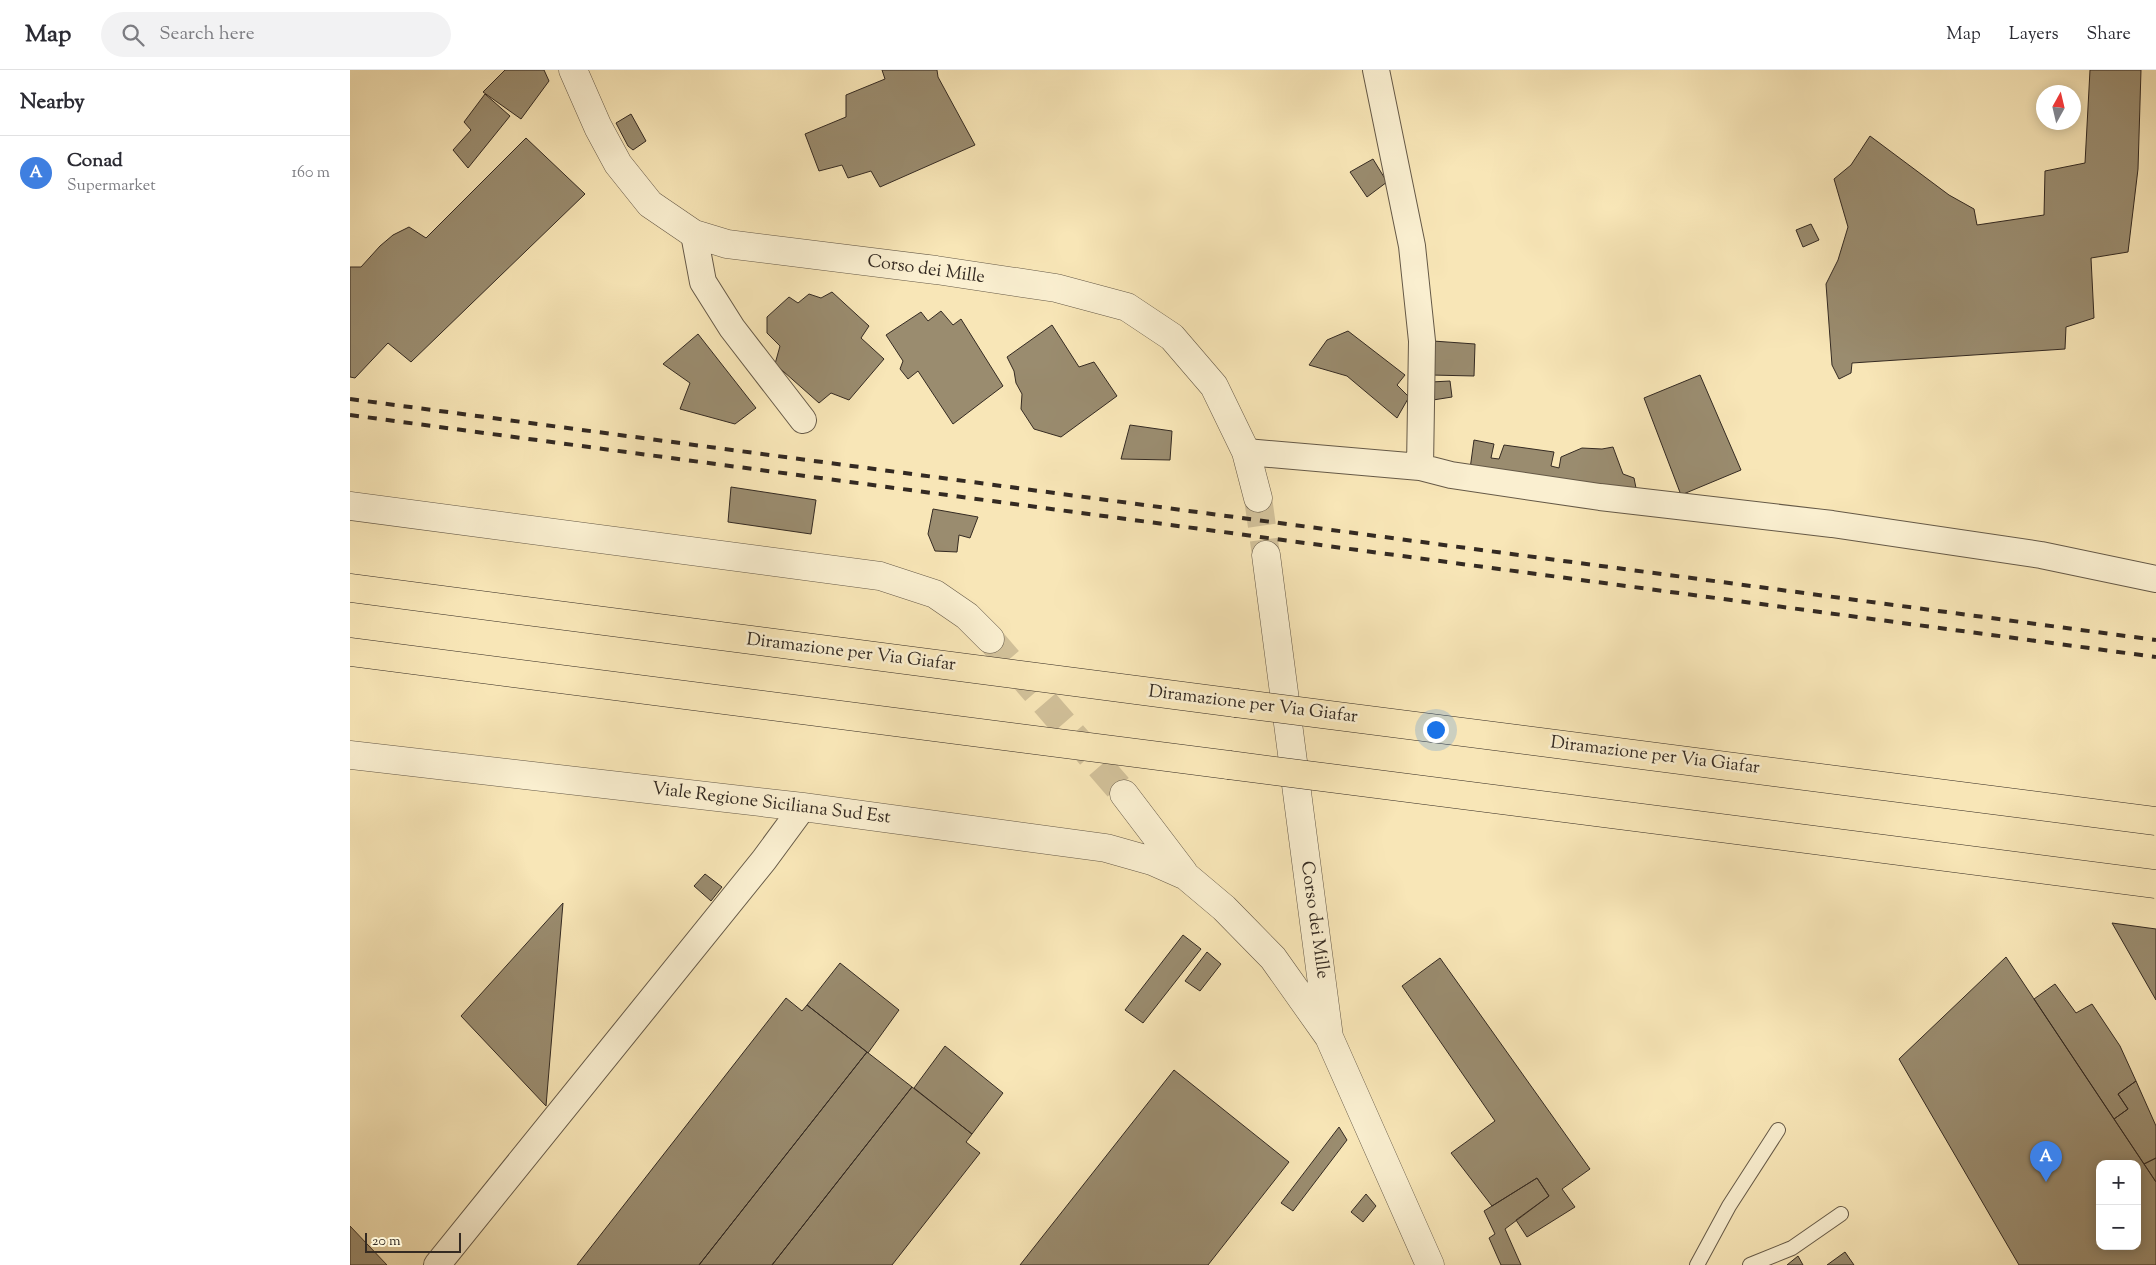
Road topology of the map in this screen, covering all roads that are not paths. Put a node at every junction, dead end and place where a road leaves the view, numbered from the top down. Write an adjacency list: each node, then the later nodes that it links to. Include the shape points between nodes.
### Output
1 (573, 70): 3 (street, Corso dei Mille, via 618,164 650,204)
2 (1376, 70): 6 (street, via 1412,246 1422,341)
3 (694, 234): 4 (street, via 703,282 732,328); 5 (street, Corso dei Mille, via 728,244 1056,288 1127,307 1172,337 1214,386)
4 (803, 420)
5 (1246, 452): 6 (street); 7 (street, Corso dei Mille)
6 (1420, 467): 10 (street, via 1600,497 1832,524 2041,555)
7 (1258, 498)
8 (350, 506): 12 (street, via 880,576 935,594 967,616)
9 (1266, 555): 20 (street, Corso dei Mille)
10 (2156, 579)
11 (350, 588): 17 (highway, Diramazione per Via Giafar, bridge)
12 (990, 639)
13 (350, 652): 19 (highway, bridge)
14 (350, 755): 16 (street, Viale Regione Siciliana Sud Est)
15 (1124, 794): 18 (street, Viale Regione Siciliana Sud Est)
16 (803, 807): 18 (street, Viale Regione Siciliana Sud Est, via 1106,848 1152,861); 23 (street, via 764,860)
17 (2156, 821)
18 (1186, 876): 20 (street, Viale Regione Siciliana Sud Est, via 1224,908 1273,958)
19 (2156, 884)
20 (1329, 1037): 24 (street, Corso dei Mille)
21 (1778, 1130): 25 (lane, via 1729,1206)
22 (1842, 1214): 26 (lane, via 1792,1248)
23 (437, 1265)
24 (1430, 1265)
25 (1697, 1265)
26 (1750, 1265)

